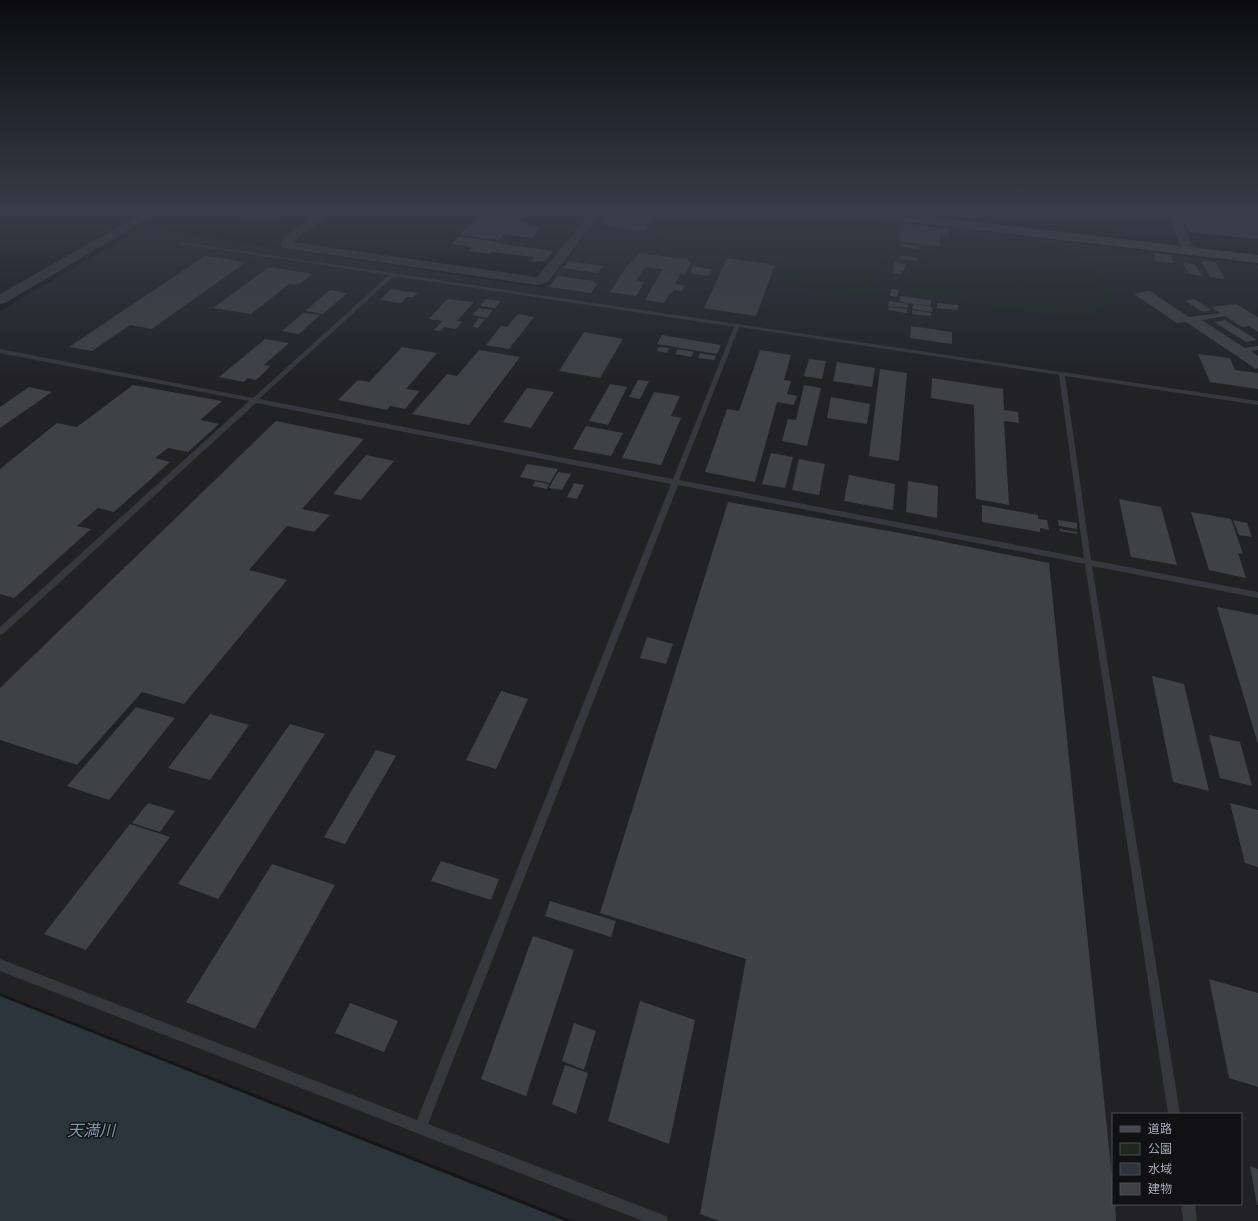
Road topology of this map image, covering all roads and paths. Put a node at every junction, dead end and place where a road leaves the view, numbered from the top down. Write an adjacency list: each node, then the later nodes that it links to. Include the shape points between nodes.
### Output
1 (54, 269): 6 (street)
2 (359, 269): 5 (lane)
3 (454, 269): 4 (street, via 537,281 543,279)
4 (551, 269)
5 (393, 274): 7 (lane); 10 (lane)
6 (0, 300)
7 (737, 326): 9 (lane); 12 (lane)
8 (0, 351): 10 (lane)
9 (1062, 374): 11 (lane); 13 (lane)
10 (253, 401): 12 (lane); 15 (lane)
11 (1258, 403)
12 (675, 482): 13 (lane); 18 (lane)
13 (1088, 562): 14 (lane); 17 (lane)
14 (1258, 595)
15 (0, 632)
16 (0, 965): 18 (lane)
17 (1174, 1113)
18 (420, 1128): 20 (lane)
19 (1188, 1205): 21 (lane)
20 (660, 1221)
21 (1190, 1221)

